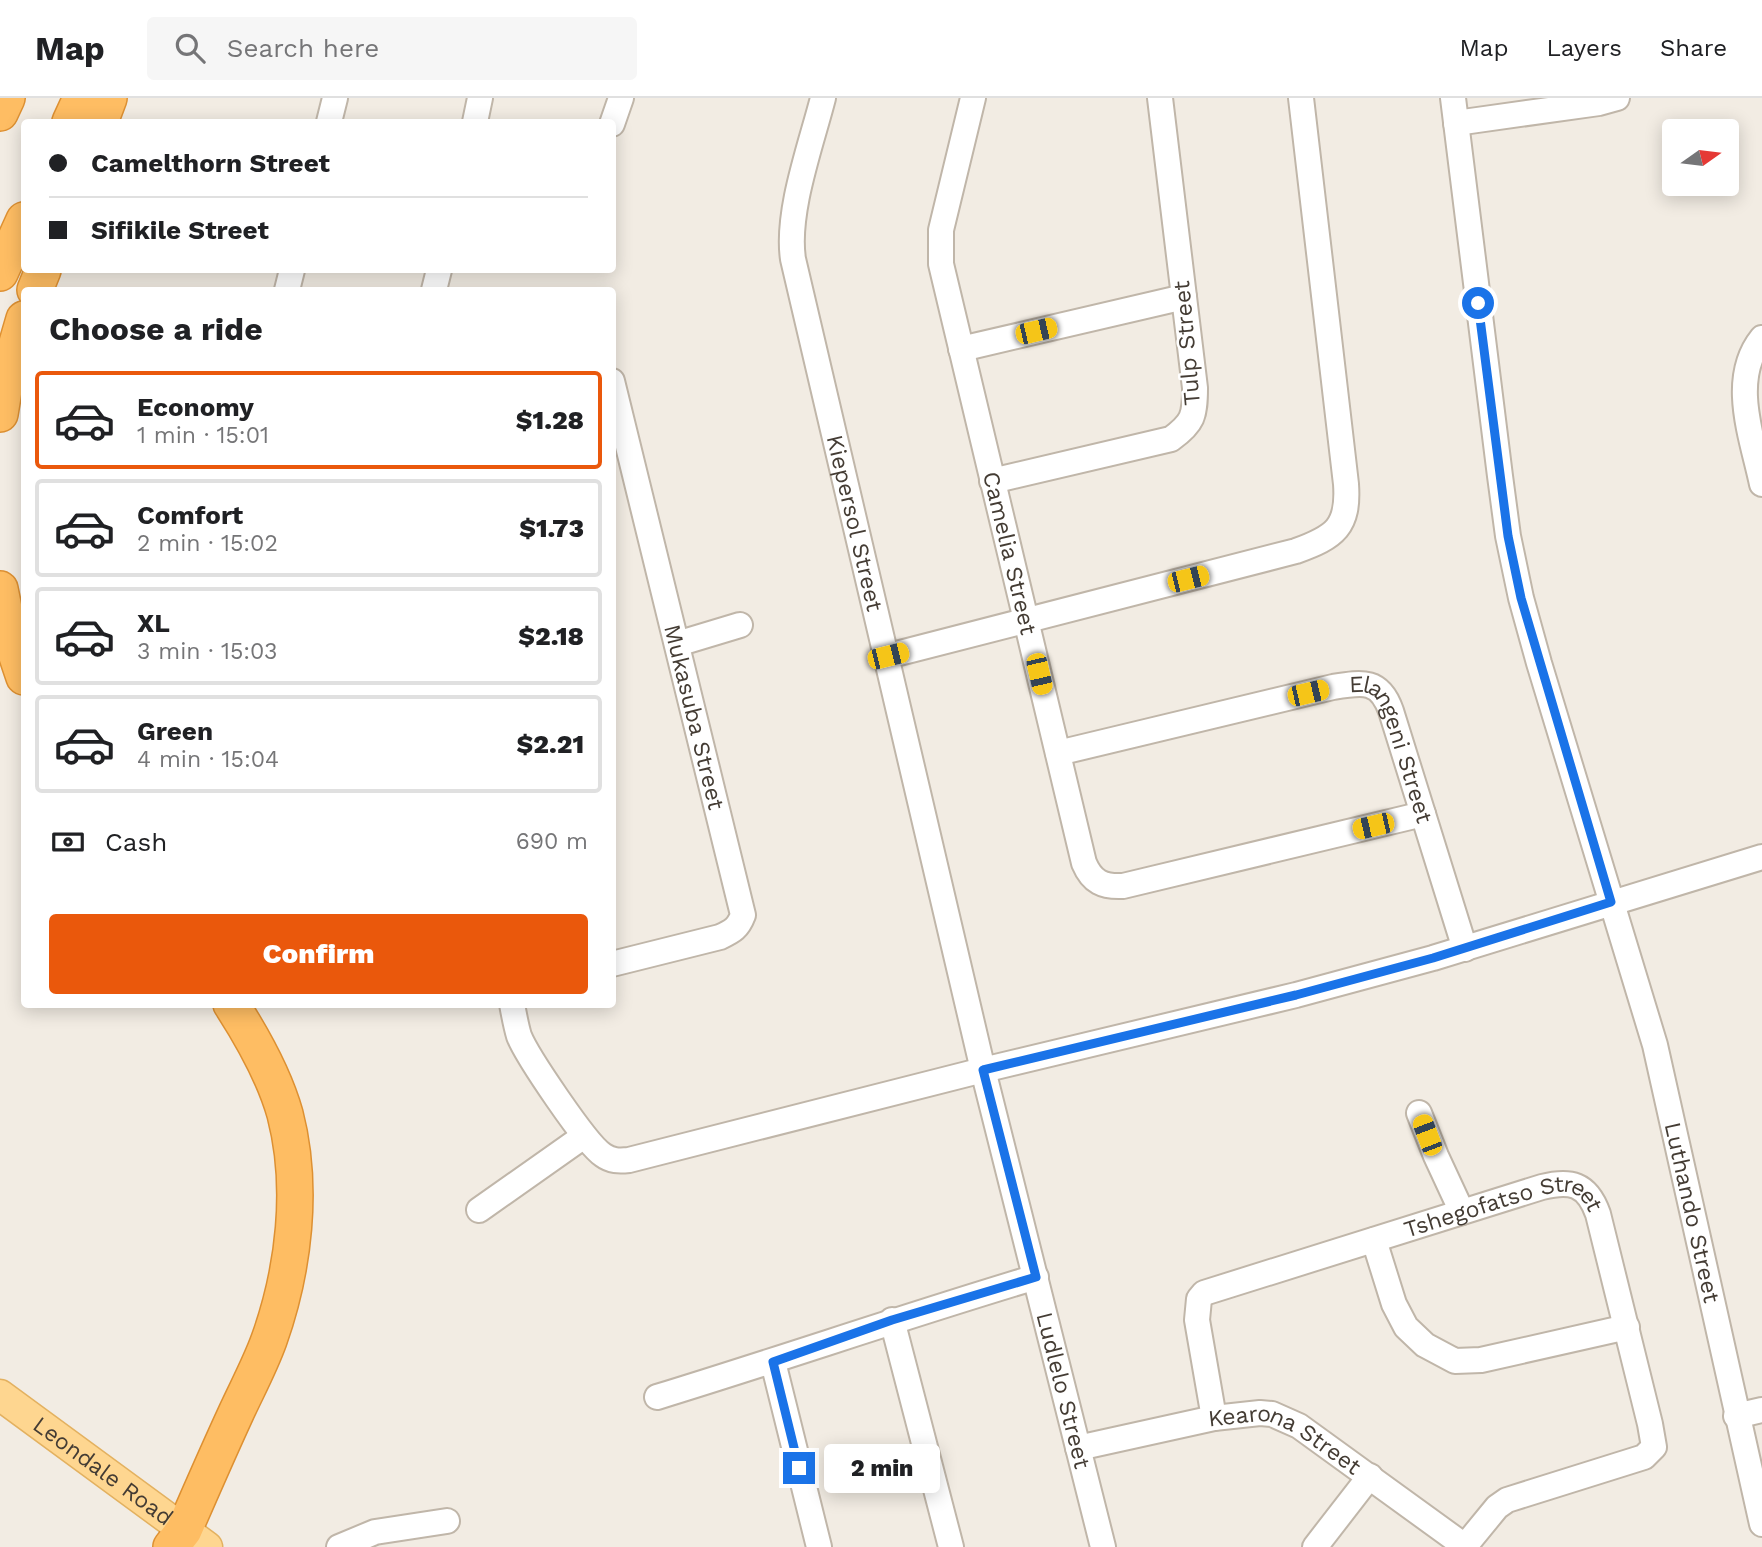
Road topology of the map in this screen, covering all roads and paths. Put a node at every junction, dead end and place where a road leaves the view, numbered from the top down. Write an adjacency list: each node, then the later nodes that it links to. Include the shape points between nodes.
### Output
1 (7, 98): 12 (highway)
2 (81, 98): 13 (highway)
3 (110, 98): 14 (highway)
4 (335, 98): 15 (street)
5 (621, 98): 16 (street)
6 (823, 98): 32 (street, Kiepersol Street, via 793,212 791,244)
7 (973, 98): 23 (street, Camelia Street, via 939,247)
8 (1160, 98): 20 (street, Tulp Street)
9 (1301, 98): 29 (street, via 1346,484 1344,519 1330,536 1296,551)
10 (1453, 98): 17 (street, Luthando Street)
11 (1617, 98): 17 (street)
12 (0, 113)
13 (71, 119)
14 (101, 119)
15 (330, 119)
16 (614, 119)
17 (1456, 123): 37 (street, Luthando Street, via 1508,536 1539,663)
18 (21, 227): 19 (highway)
19 (0, 273)
20 (1184, 297): 23 (street); 26 (street, Tulp Street, via 1195,398 1192,419 1184,429 1171,439)
21 (21, 329): 25 (highway)
22 (1762, 338): 27 (street, via 1746,368 1745,395)
23 (961, 349): 26 (street, Camelia Street)
24 (616, 397): 31 (street, Mukasuba Street)
25 (0, 414)
26 (992, 481): 29 (street, Camelia Street)
27 (1762, 484)
28 (0, 589): 33 (highway)
29 (1026, 622): 32 (street); 34 (street, Camelia Street)
30 (740, 625): 31 (street)
31 (677, 644): 39 (street, Mukasuba Street, via 743,915 733,931 720,937)
32 (888, 656): 42 (street, Kiepersol Street)
33 (21, 668)
34 (1058, 753): 35 (street, Elangeni Street, via 1333,687 1363,684 1378,688 1388,702); 35 (street, Camelia Street, via 1084,863 1098,883 1110,887)
35 (1423, 814): 38 (street, Elangeni Street)
36 (1762, 857): 37 (street)
37 (1611, 902): 38 (street); 55 (street, Luthando Street, via 1655,1045)
38 (1465, 949): 42 (street)
39 (616, 963)
40 (234, 1008): 61 (highway, via 275,1085 285,1114 291,1143 294,1224 287,1277 269,1341)
41 (513, 1008): 44 (street, via 529,1054)
42 (983, 1070): 44 (street, via 629,1160 604,1156); 48 (street, Ludlelo Street)
43 (1419, 1113): 46 (street)
44 (584, 1136): 45 (street)
45 (479, 1210)
46 (1462, 1212): 47 (street, Tshegofatso Street); 50 (street, Tshegofatso Street, via 1558,1183 1574,1184 1595,1205)
47 (1374, 1240): 50 (street, via 1406,1327 1425,1345 1454,1361 1481,1360); 56 (street, Tshegofatso Street, via 1212,1290 1199,1299 1197,1320)
48 (1036, 1277): 49 (street); 57 (street, Ludlelo Street)
49 (892, 1320): 51 (street); 64 (street)
50 (1626, 1327): 67 (street, Tshegofatso Street, via 1653,1437 1652,1451 1507,1500)
51 (773, 1362): 53 (street); 63 (street)
52 (0, 1395): 61 (main road, Leondale Road)
53 (657, 1397)
54 (1762, 1410): 55 (street)
55 (1737, 1416): 60 (street, Luthando Street)
56 (1214, 1418): 57 (street, Kearona Street); 58 (street, Kearona Street, via 1260,1413 1286,1419)
57 (1078, 1448): 65 (street, Ludlelo Street)
58 (1370, 1476): 66 (street); 67 (street, Kearona Street)
59 (447, 1521): 62 (street, via 375,1532)
60 (1762, 1524)
61 (188, 1541)
62 (339, 1547)
63 (819, 1547)
64 (951, 1547)
65 (1104, 1547)
66 (1315, 1547)
67 (1465, 1547)

